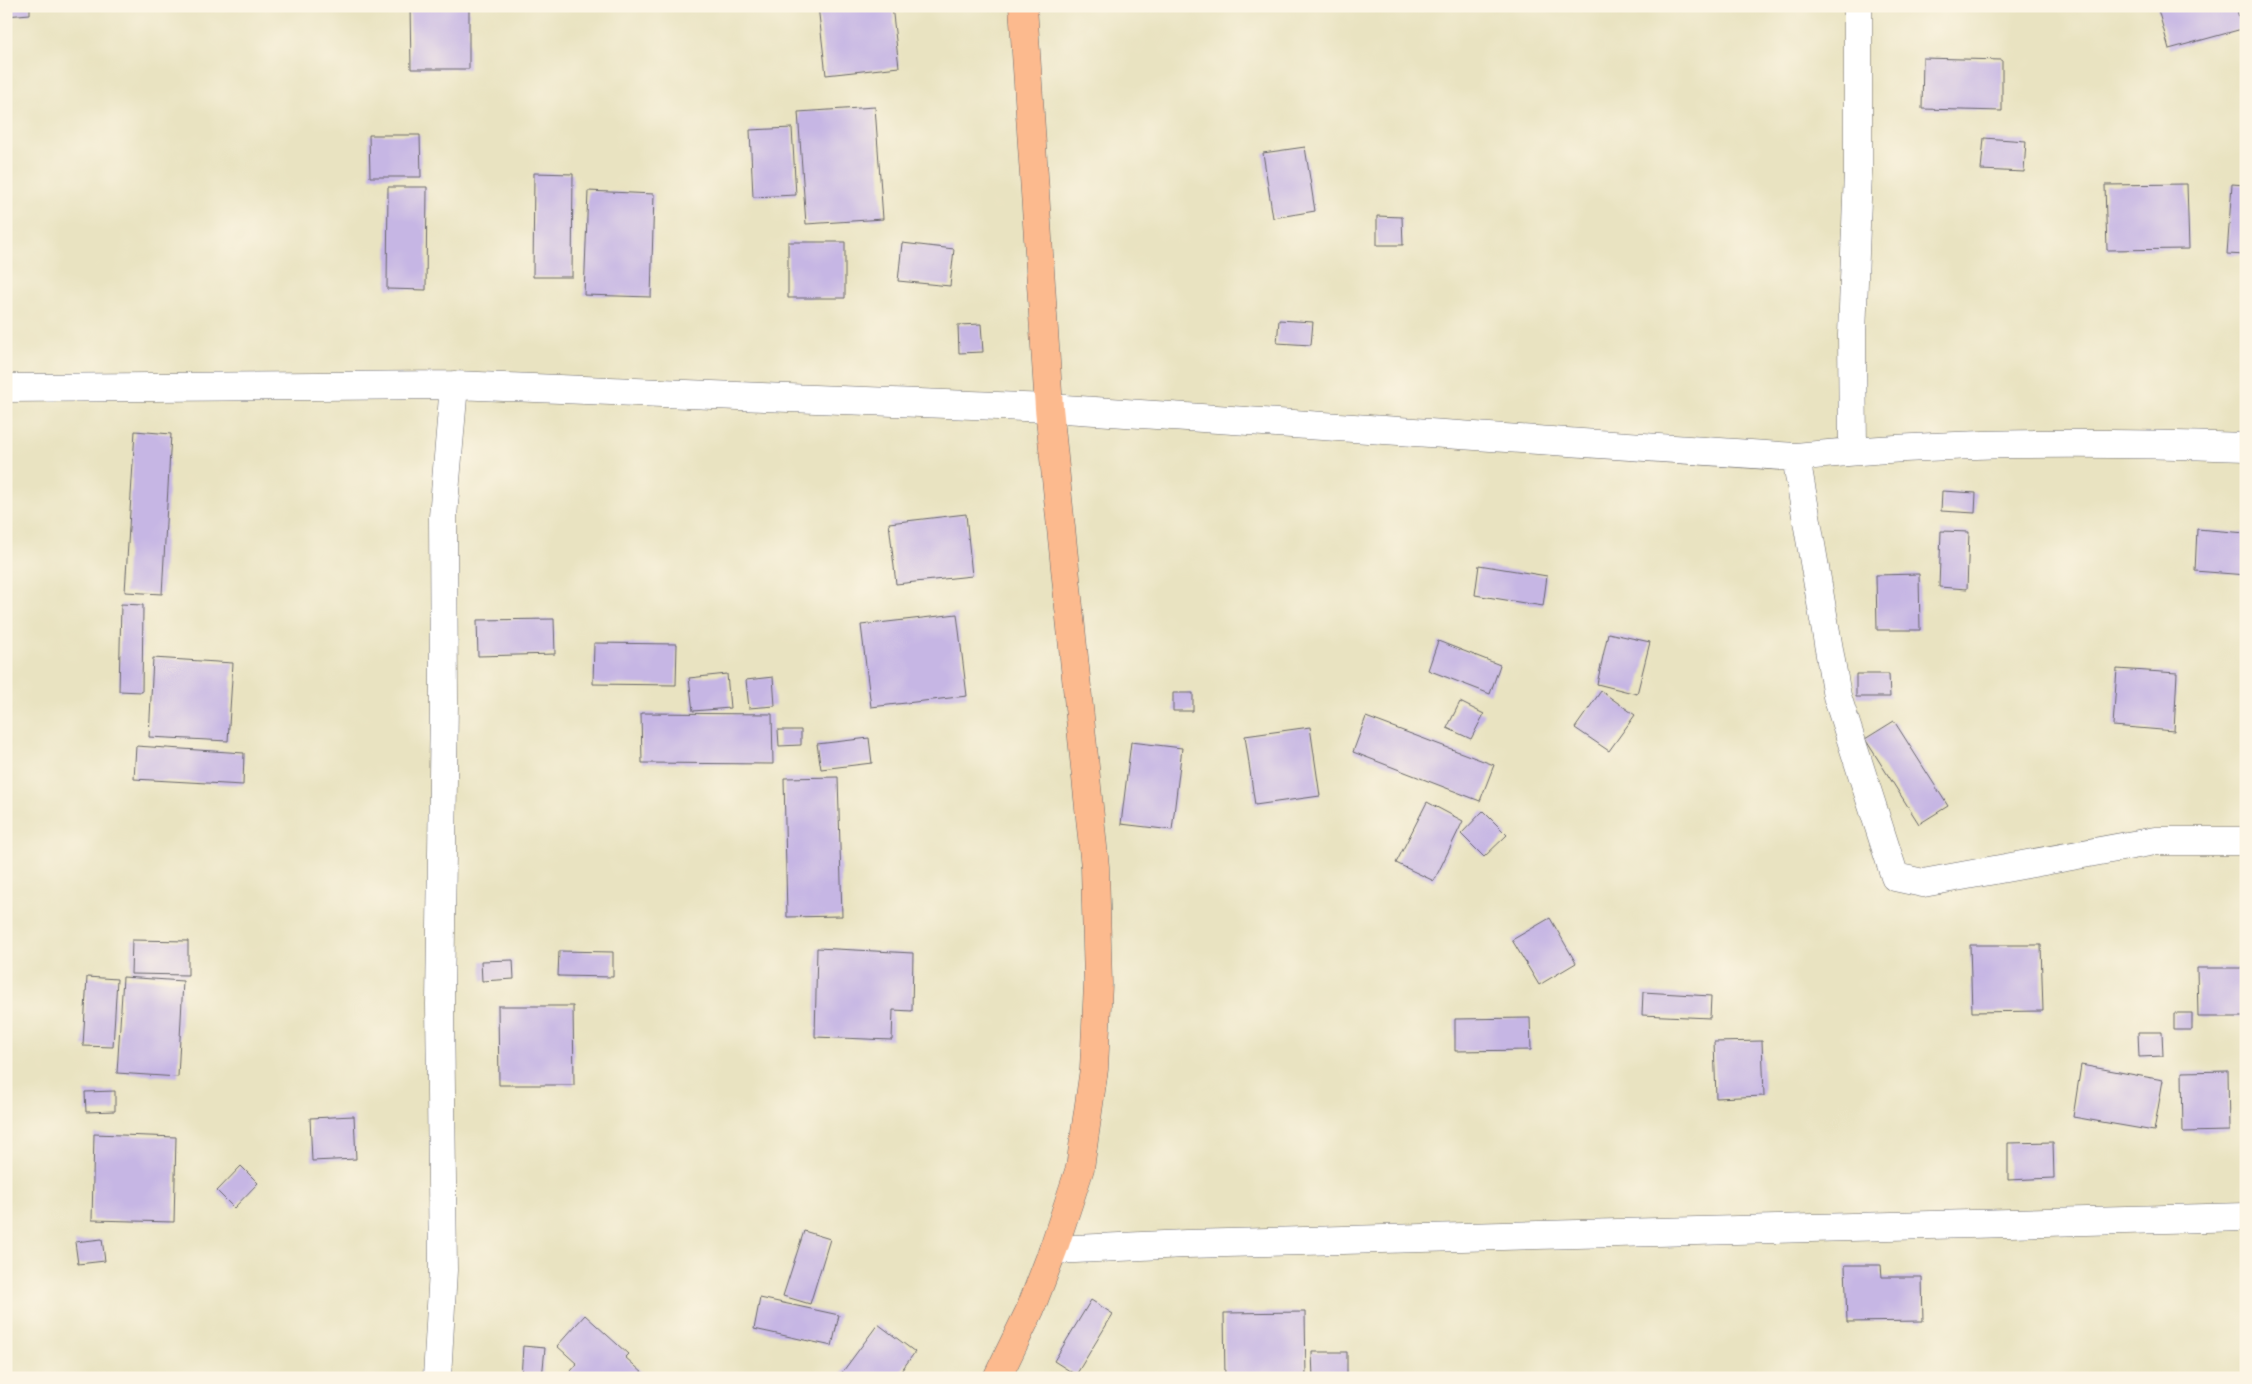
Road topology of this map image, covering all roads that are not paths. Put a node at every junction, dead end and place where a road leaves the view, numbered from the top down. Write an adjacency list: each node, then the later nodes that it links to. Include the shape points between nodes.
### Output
1 (1023, 6): 5 (main road)
2 (1858, 6): 7 (street)
3 (454, 385): 4 (street); 5 (street); 12 (street, via 442,517 444,702 440,1004 443,1270)
4 (6, 388)
5 (1049, 408): 8 (street); 11 (main road, via 1095,868 1098,984 1094,1069 1080,1168)
6 (2246, 447): 7 (street, via 2097,442)
7 (1853, 451): 8 (street)
8 (1796, 457): 9 (street, via 1837,696 1895,877 1922,883 2155,841)
9 (2246, 841)
10 (2246, 1217): 11 (street)
11 (1053, 1250): 13 (main road, via 1030,1310)
12 (437, 1378)
13 (997, 1378)

